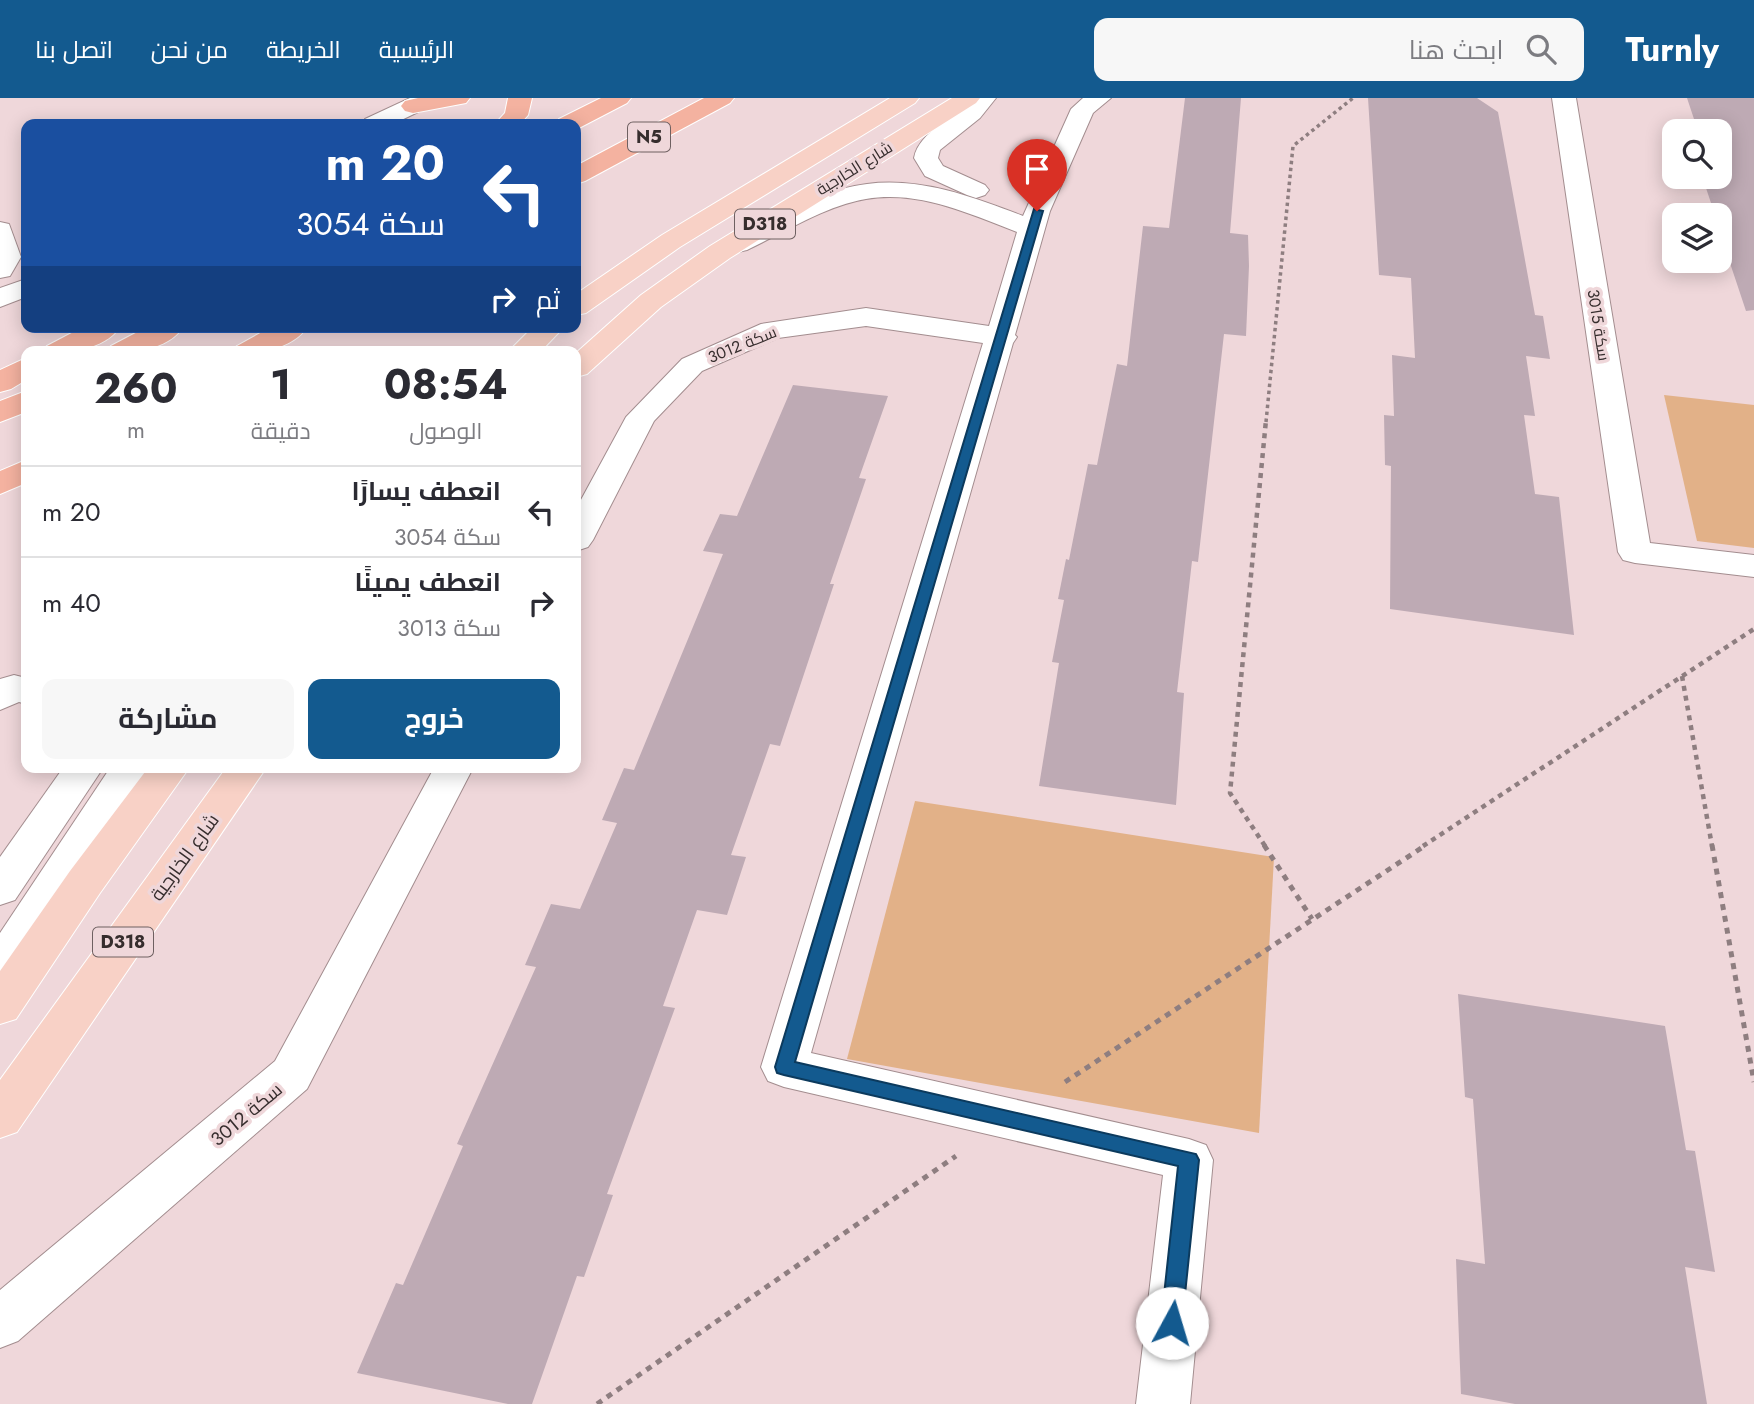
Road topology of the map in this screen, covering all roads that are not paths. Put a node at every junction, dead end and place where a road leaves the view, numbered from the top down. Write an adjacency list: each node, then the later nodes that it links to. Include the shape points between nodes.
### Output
1 (458, 98): 9 (highway)
2 (619, 98): 11 (highway, N5)
3 (722, 98): 12 (highway, N5)
4 (907, 98): 21 (main road, شارع الخارجية / D318, via 706,219)
5 (968, 98): 17 (main road, شارع الخارجية / D318)
6 (984, 98): 13 (street, via 928,148 926,158 934,171)
7 (1100, 98): 13 (street, via 1083,109)
8 (1564, 98): 39 (street, سكة 3015, via 1635,552)
9 (421, 102): 10 (street)
10 (385, 119)
11 (578, 119)
12 (581, 173)
13 (1035, 220): 17 (street, via 927,193 877,190 842,197); 26 (street)
14 (21, 226): 15 (street)
15 (0, 228): 16 (street); 18 (street, via 6,257)
16 (21, 241)
17 (720, 252): 31 (main road, شارع الخارجية / D318, via 651,301)
18 (0, 271)
19 (21, 289): 20 (street)
20 (0, 299)
21 (581, 303)
22 (94, 333): 27 (highway)
23 (157, 333): 28 (highway)
24 (282, 333): 29 (highway)
25 (544, 333): 30 (main road)
26 (1002, 337): 38 (street, سكة 3012, via 866,317 771,330 692,365 641,417); 50 (street, via 784,1067 1189,1160)
27 (69, 346)
28 (133, 346)
29 (258, 346)
30 (529, 346)
31 (581, 364)
32 (21, 371): 33 (highway)
33 (0, 383)
34 (21, 402): 35 (highway)
35 (0, 413)
36 (21, 473): 37 (highway)
37 (0, 484)
38 (581, 531)
39 (1754, 566)
40 (81, 773): 45 (street)
41 (128, 773): 46 (street)
42 (166, 773): 47 (main road)
43 (243, 773): 48 (main road, شارع الخارجية / D318)
44 (451, 773): 49 (street, سكة 3012, via 291,1075)
45 (0, 889)
46 (0, 968)
47 (0, 1006)
48 (0, 1117)
49 (0, 1323)
50 (1163, 1404)

